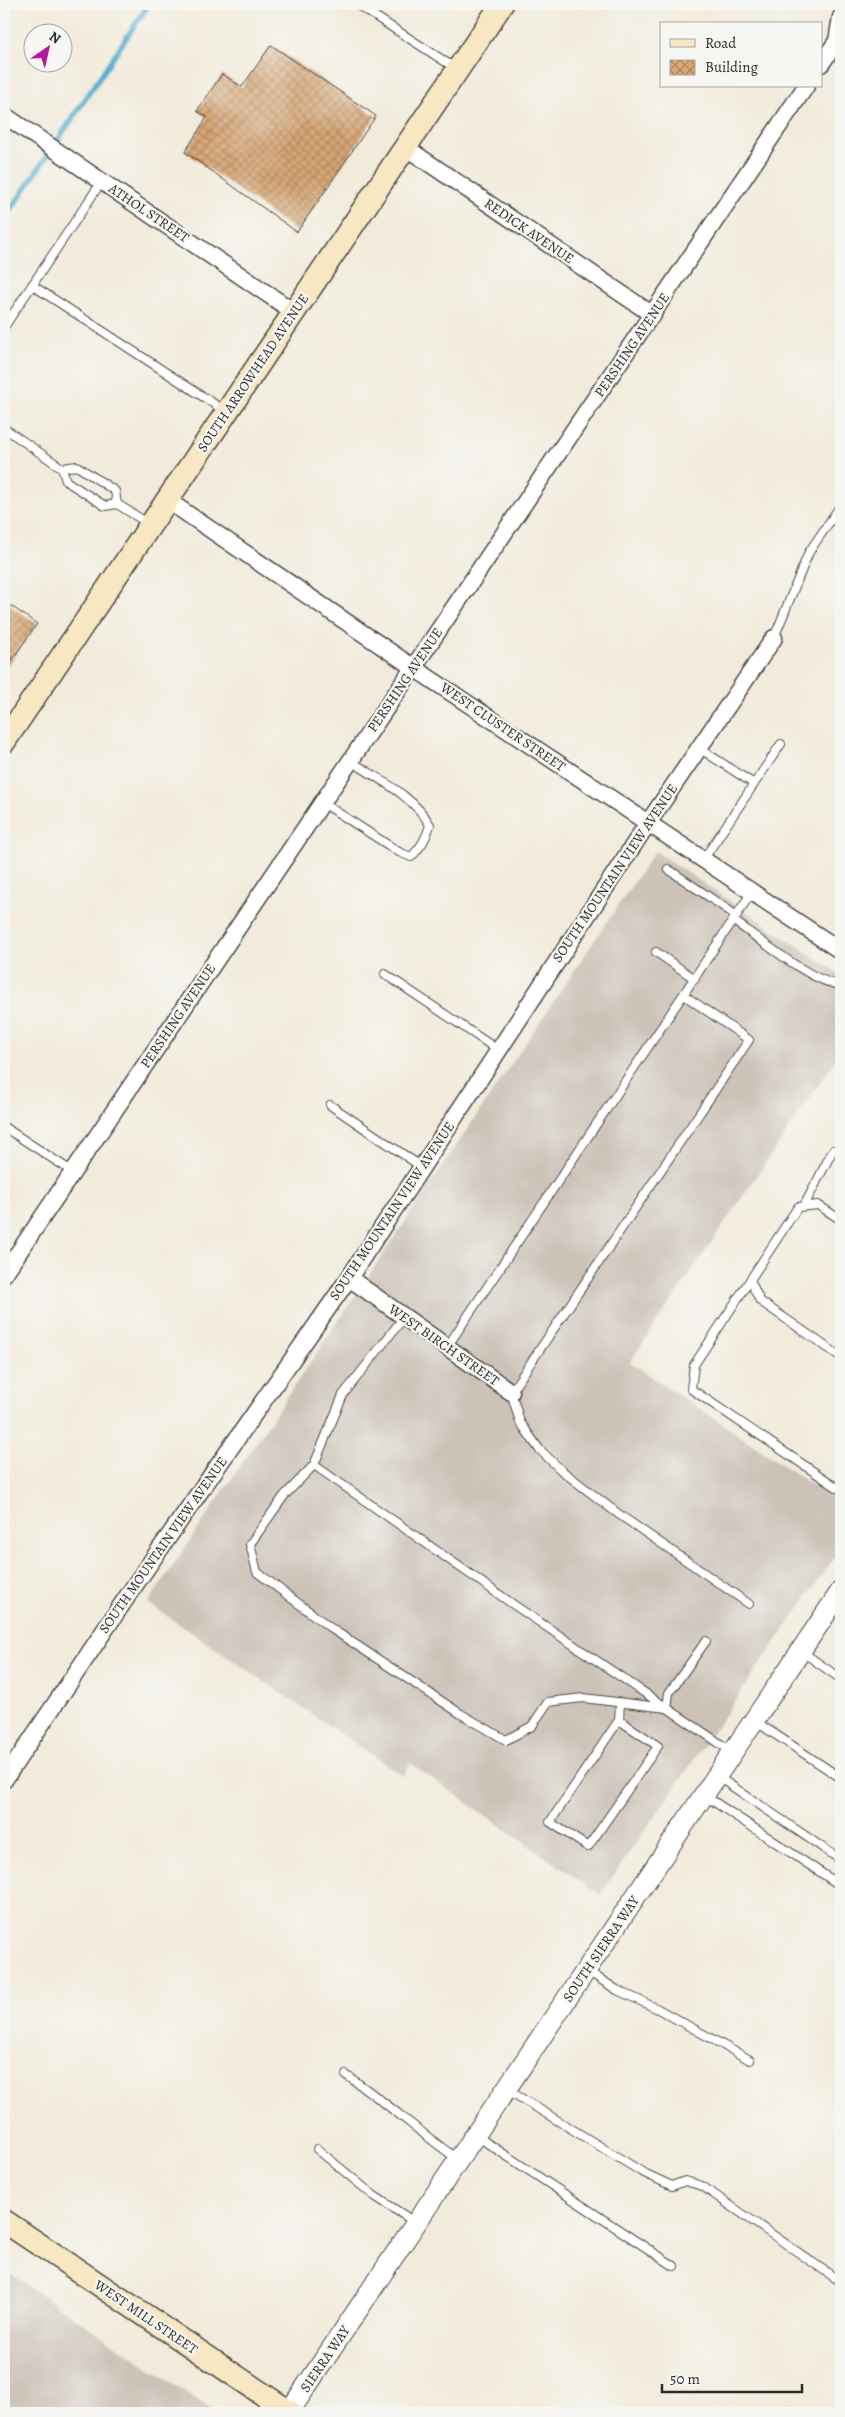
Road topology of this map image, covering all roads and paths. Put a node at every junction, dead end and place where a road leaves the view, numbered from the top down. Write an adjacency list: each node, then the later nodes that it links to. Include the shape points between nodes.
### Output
1 (356, 4): 5 (lane)
2 (502, 4): 5 (main road, SOUTH ARROWHEAD AVENUE)
3 (841, 17): 4 (street, via 837,40)
4 (822, 62)
5 (458, 70): 8 (main road, SOUTH ARROWHEAD AVENUE)
6 (805, 88): 12 (street, PERSHING AVENUE)
7 (4, 115): 9 (street, ATHOL STREET)
8 (405, 147): 11 (main road, SOUTH ARROWHEAD AVENUE); 12 (street, REDICK AVENUE)
9 (102, 181): 10 (lane); 11 (street, ATHOL STREET)
10 (32, 285): 13 (lane); 14 (lane)
11 (294, 312): 14 (main road, SOUTH ARROWHEAD AVENUE)
12 (653, 314): 22 (street, PERSHING AVENUE)
13 (4, 327)
14 (227, 412): 17 (main road, SOUTH ARROWHEAD AVENUE)
15 (4, 428): 16 (lane)
16 (62, 468): 18 (lane, via 66,481 105,506); 18 (lane, via 77,466 115,491)
17 (168, 500): 20 (main road, SOUTH ARROWHEAD AVENUE); 22 (street, WEST CLUSTER STREET)
18 (118, 504): 20 (lane)
19 (841, 505): 21 (lane, via 809,552)
20 (151, 525): 23 (main road, SOUTH ARROWHEAD AVENUE)
21 (774, 638): 25 (street, SOUTH MOUNTAIN VIEW AVENUE)
22 (414, 668): 26 (street, PERSHING AVENUE); 29 (street, WEST CLUSTER STREET)
23 (4, 742)
24 (781, 744): 27 (lane)
25 (699, 748): 27 (lane); 29 (street, SOUTH MOUNTAIN VIEW AVENUE)
26 (351, 761): 28 (street, PERSHING AVENUE); 28 (lane, via 409,800 424,815 430,825 420,849 410,857 399,852)
27 (754, 784): 30 (lane)
28 (323, 803): 45 (street, PERSHING AVENUE)
29 (648, 823): 30 (street, WEST CLUSTER STREET); 40 (street, SOUTH MOUNTAIN VIEW AVENUE)
30 (703, 860): 32 (street, WEST CLUSTER STREET)
31 (668, 869): 33 (lane)
32 (752, 892): 33 (lane); 34 (street, WEST CLUSTER STREET)
33 (735, 919): 37 (lane); 38 (lane, via 810,974 832,985)
34 (841, 951)
35 (656, 952): 37 (lane)
36 (385, 974): 40 (lane)
37 (695, 979): 39 (lane)
38 (841, 984)
39 (684, 995): 52 (lane); 54 (lane, via 749,1040)
40 (498, 1050): 44 (street, SOUTH MOUNTAIN VIEW AVENUE)
41 (330, 1105): 44 (lane)
42 (4, 1127): 45 (lane)
43 (833, 1150): 46 (lane)
44 (422, 1167): 49 (street, SOUTH MOUNTAIN VIEW AVENUE)
45 (73, 1172): 48 (street, PERSHING AVENUE)
46 (804, 1206): 47 (lane, via 818,1205); 50 (lane, via 798,1207)
47 (841, 1220)
48 (4, 1274)
49 (349, 1278): 51 (street, WEST BIRCH STREET); 69 (street, SOUTH MOUNTAIN VIEW AVENUE, via 139,1579)
50 (750, 1280): 53 (lane, via 760,1301); 56 (lane, via 694,1365 691,1389)
51 (404, 1317): 52 (street, WEST BIRCH STREET); 55 (lane, via 343,1395)
52 (447, 1347): 54 (street, WEST BIRCH STREET)
53 (841, 1357)
54 (511, 1392): 58 (lane, WEST BIRCH STREET, via 520,1422 539,1449 561,1470 617,1513)
55 (314, 1465): 62 (lane, via 284,1496 250,1544 257,1572 332,1629 506,1740 532,1726 548,1702 583,1698); 63 (lane)
56 (841, 1490)
57 (840, 1595): 60 (street, SOUTH SIERRA WAY)
58 (749, 1604)
59 (706, 1641): 63 (lane, via 669,1693)
60 (801, 1651): 61 (lane); 65 (street, SOUTH SIERRA WAY)
61 (841, 1679)
62 (620, 1704): 63 (lane); 64 (lane)
63 (667, 1708): 66 (lane)
64 (619, 1720): 64 (lane, via 550,1822 588,1847 658,1746)
65 (754, 1721): 66 (street, SOUTH SIERRA WAY); 68 (lane)
66 (733, 1753): 67 (street, SOUTH SIERRA WAY)
67 (717, 1776): 70 (street, SOUTH SIERRA WAY); 71 (lane)
68 (841, 1778)
69 (4, 1780)
70 (704, 1795): 72 (lane); 73 (street, SOUTH SIERRA WAY)
71 (841, 1860)
72 (841, 1886)
73 (586, 1970): 74 (lane, via 617,1990); 76 (street, SOUTH SIERRA WAY)
74 (750, 2060)
75 (346, 2075): 79 (lane)
76 (506, 2089): 77 (street, SOUTH SIERRA WAY); 83 (lane, via 642,2172 672,2186 685,2181 702,2186)
77 (475, 2135): 79 (street, SOUTH SIERRA WAY); 82 (lane)
78 (317, 2149): 81 (lane, via 373,2195)
79 (458, 2160): 81 (street, SOUTH SIERRA WAY)
80 (4, 2221): 85 (main road, WEST MILL STREET)
81 (416, 2224): 84 (street, SOUTH SIERRA WAY)
82 (674, 2266)
83 (841, 2282)
84 (360, 2306): 85 (street, SIERRA WAY)
85 (289, 2413)

